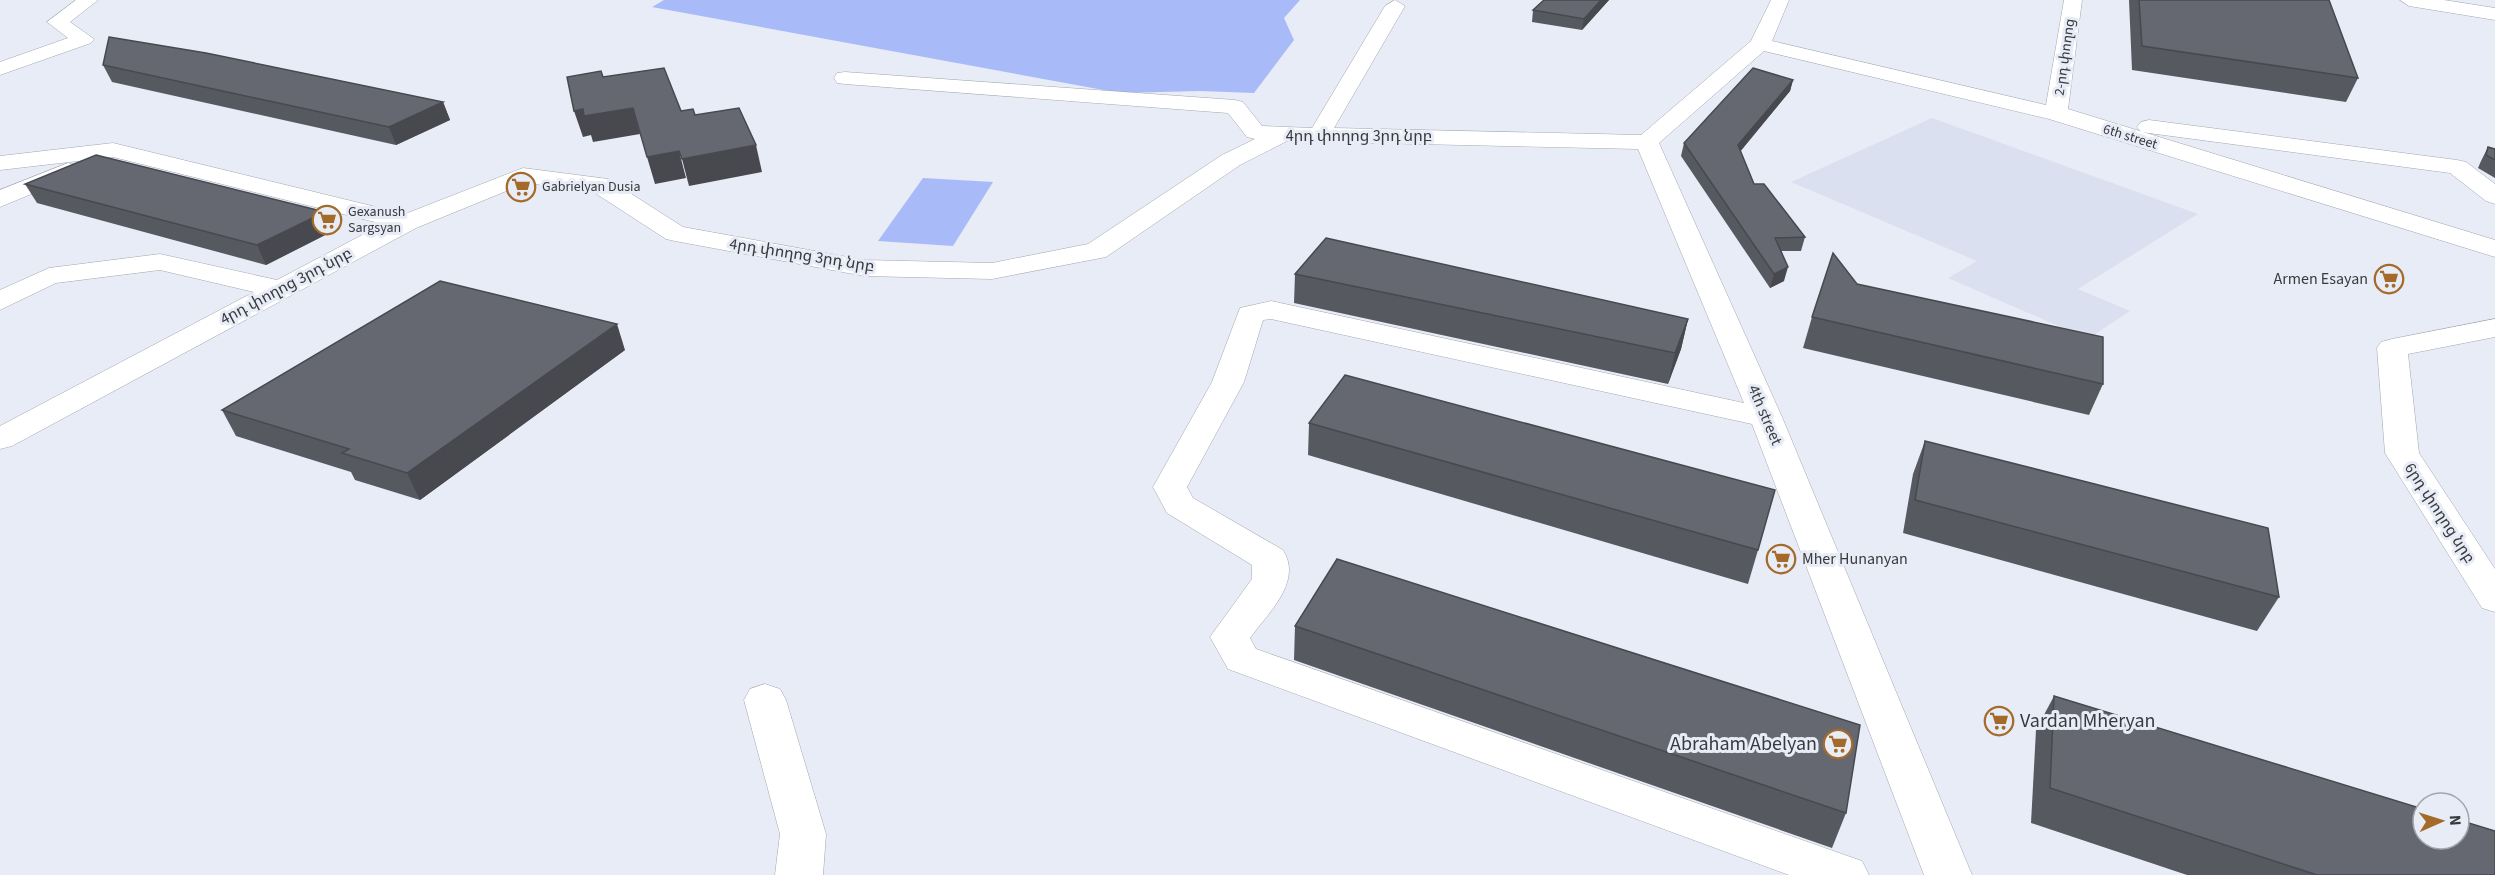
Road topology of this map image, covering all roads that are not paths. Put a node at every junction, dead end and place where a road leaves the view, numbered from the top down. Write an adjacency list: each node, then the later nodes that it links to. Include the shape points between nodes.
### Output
1 (89, 0): 8 (street, via 57,22 84,39)
2 (1780, 0): 7 (street)
3 (2073, 0): 10 (street, 2-րդ փողոց)
4 (2409, 0): 6 (street)
5 (1395, 6): 12 (street)
6 (2495, 14)
7 (1760, 44): 10 (street, 6th street); 13 (street)
8 (0, 69)
9 (845, 78): 11 (street, via 1235,107 1255,132)
10 (2056, 114): 16 (street, via 2457,167); 19 (street, 6th street)
11 (1283, 134): 12 (street, 4րդ փողոց 3րդ նրբ); 18 (street, 4րդ փողոց 3րդ նրբ, via 1231,159 1096,251 992,271 864,268 675,233 599,184 523,175)
12 (1320, 134): 13 (street, 4րդ փողոց 3րդ նրբ)
13 (1647, 142): 23 (street, 4th street)
14 (114, 150): 15 (street); 17 (street); 18 (street)
15 (0, 163)
16 (2495, 196)
17 (0, 199)
18 (407, 222): 20 (street, 4րդ փողոց 3րդ նրբ)
19 (2495, 249)
20 (278, 290): 21 (street, via 160,262 49,276); 24 (street, 4րդ փողոց 3րդ նրբ)
21 (0, 301)
22 (2495, 328): 25 (street, 6րդ փողոց նրբ, via 2392,348 2402,453)
23 (1766, 417): 28 (street, via 1271,310 1250,314 1228,382 1170,487 1179,505 1270,559 1270,581 1230,637 1242,659); 29 (street, 4th street)
24 (0, 439)
25 (2495, 599)
26 (765, 700): 27 (street, via 803,834)
27 (799, 875)
28 (1845, 875)
29 (1948, 875)

